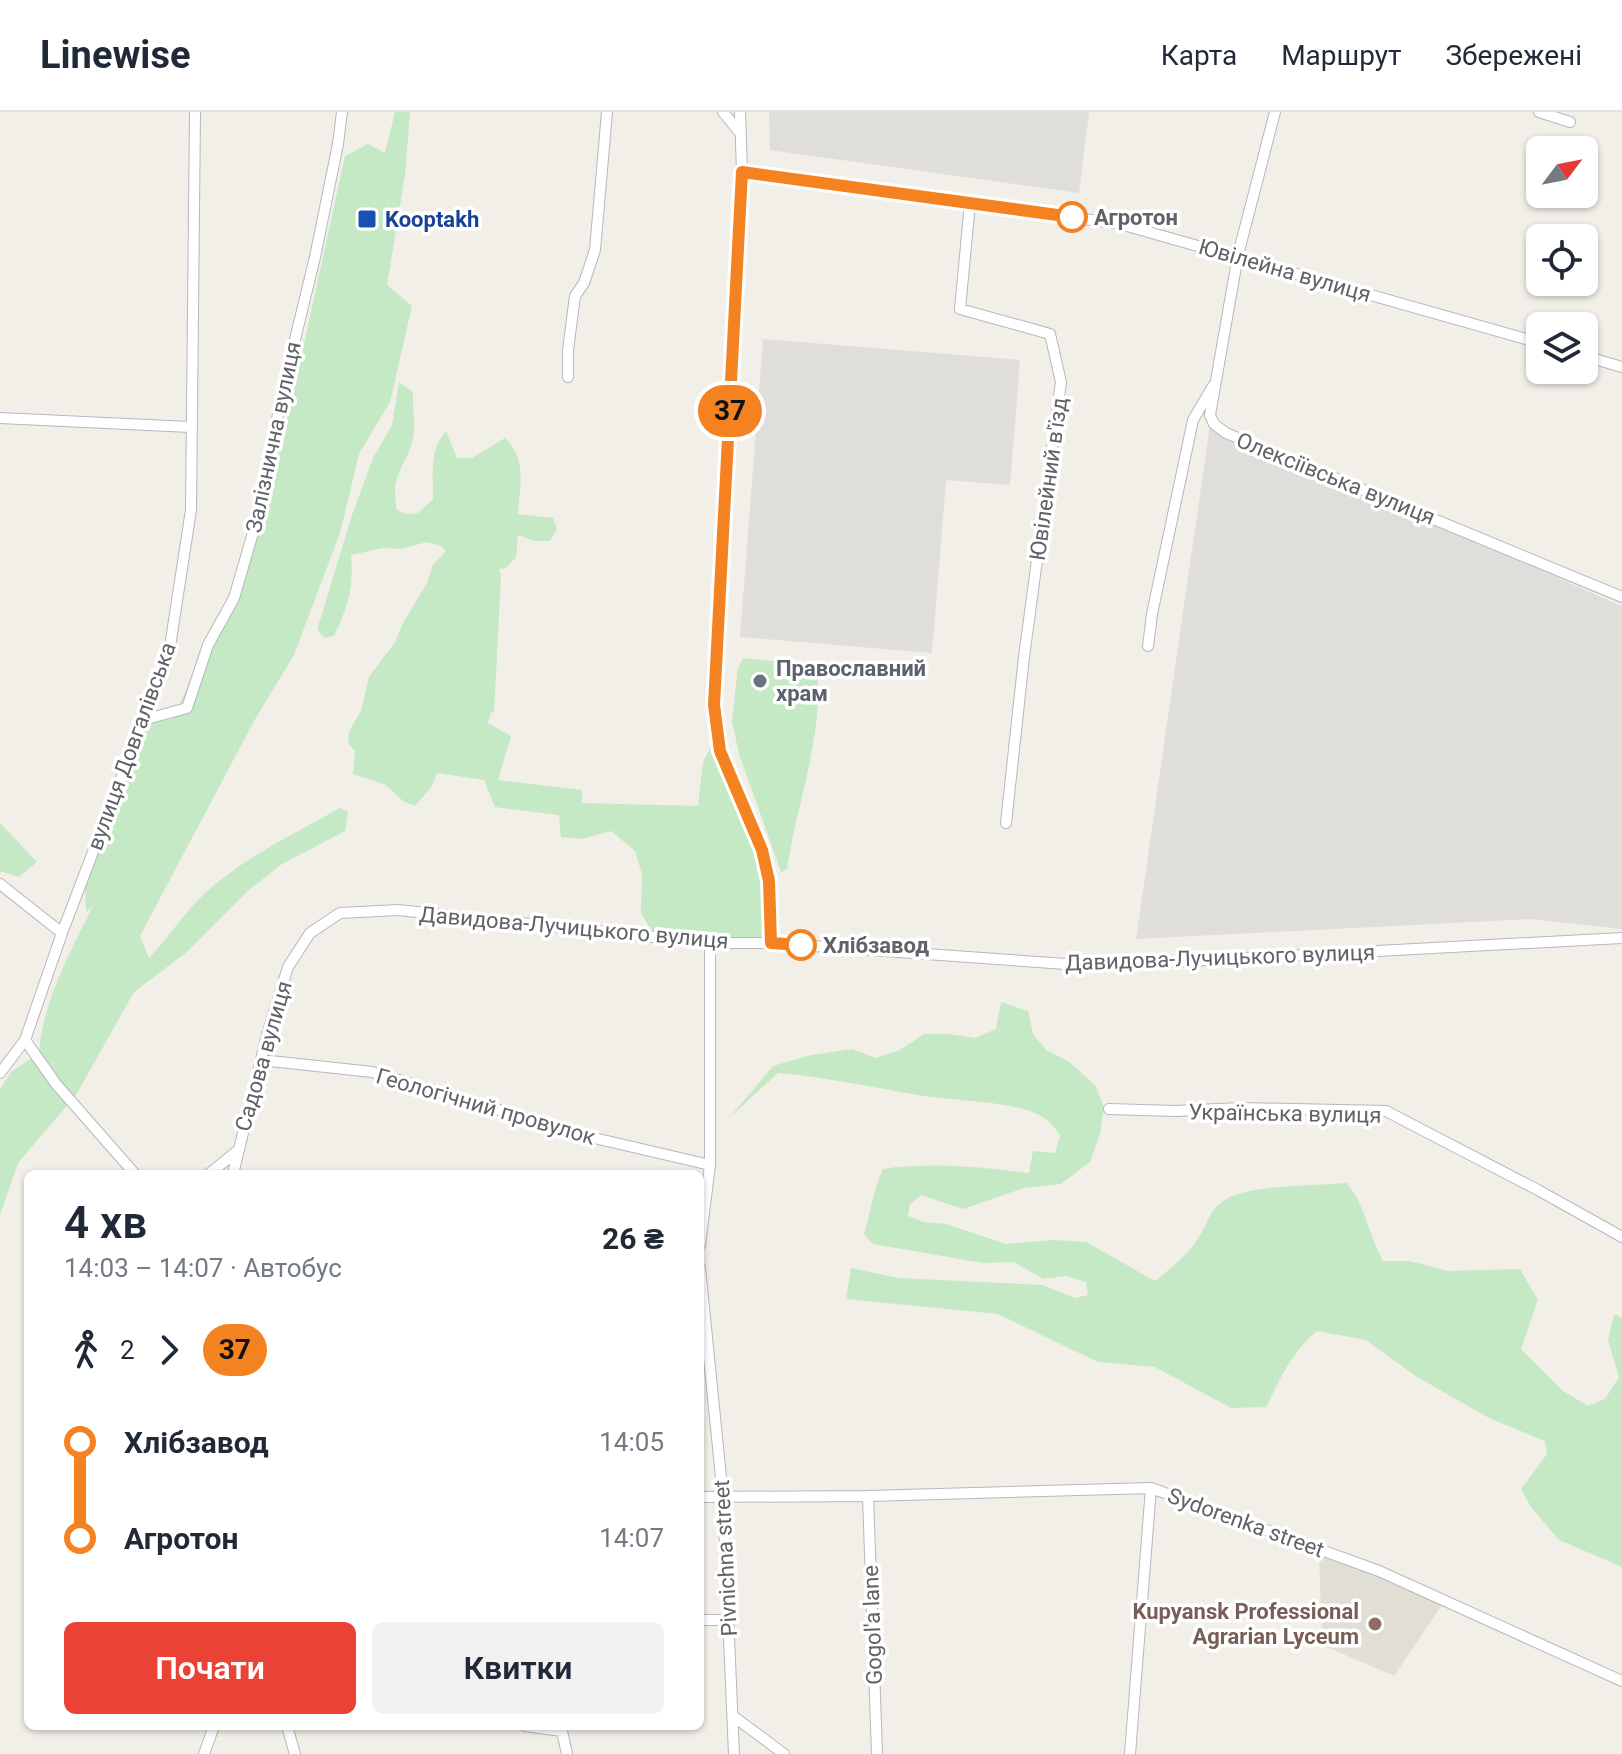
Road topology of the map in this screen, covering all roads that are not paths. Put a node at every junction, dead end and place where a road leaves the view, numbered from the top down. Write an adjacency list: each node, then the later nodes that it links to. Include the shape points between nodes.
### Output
1 (195, 112): 19 (street, вулиця Довгалівська)
2 (342, 112): 22 (street, Залізнична вулиця, via 257,519 234,598 208,645 187,708)
3 (607, 112): 16 (street, via 595,250 575,296)
4 (723, 112): 9 (street)
5 (740, 112): 9 (street)
6 (1275, 112): 12 (street, Олексіївська вулиця)
7 (1539, 112): 8 (street)
8 (1570, 122)
9 (741, 134): 10 (street)
10 (742, 172): 11 (street, Ювілейна вулиця); 29 (street, via 714,705 720,751 762,850)
11 (970, 203): 12 (street, Ювілейна вулиця, via 1120,224); 23 (street, Ювілейний в'їзд, via 960,309 1050,334 1061,382)
12 (1238, 255): 13 (street, Ювілейна вулиця); 17 (street, Олексіївська вулиця)
13 (1526, 339)
14 (1598, 360): 15 (street)
15 (1622, 367)
16 (568, 377)
17 (1216, 381): 20 (street, Олексіївська вулиця, via 1210,415 1226,433); 21 (street, via 1193,420)
18 (0, 418): 19 (street)
19 (190, 427): 22 (street, вулиця Довгалівська, via 191,510 169,653)
20 (1622, 597)
21 (1148, 646)
22 (143, 720): 26 (street, вулиця Довгалівська)
23 (1006, 823)
24 (0, 884): 26 (street)
25 (340, 913): 28 (street, Давидова-Лучицького вулиця, via 398,910); 31 (street, Садова вулиця, via 310,933 288,967)
26 (62, 933): 30 (street, вулиця Довгалівська)
27 (1622, 938): 29 (street, Давидова-Лучицького вулиця, via 1094,966)
28 (710, 943): 29 (street, Давидова-Лучицького вулиця); 35 (street)
29 (771, 943)
30 (25, 1040): 32 (street, вулиця Довгалівська); 36 (street)
31 (261, 1060): 34 (street, Садова вулиця); 35 (street, Геологічний провулок, via 372,1072 590,1137)
32 (0, 1073)
33 (1109, 1109): 40 (street, Українська вулиця, via 1386,1111)
34 (236, 1152): 37 (street); 38 (street, Садова вулиця)
35 (710, 1165): 39 (street)
36 (131, 1170)
37 (214, 1170)
38 (234, 1170)
39 (704, 1213)
40 (1622, 1237)
41 (704, 1308): 45 (street, Pivnichna street)
42 (1151, 1488): 43 (street, Sydorenka street); 48 (street, Sydorenka street, via 1379,1571); 59 (street)
43 (868, 1496): 45 (street, Sydorenka street); 58 (street, Gogol'a lane)
44 (704, 1497): 45 (street, Sydorenka street)
45 (723, 1497): 47 (street, Pivnichna street)
46 (704, 1620): 47 (street)
47 (728, 1620): 49 (street, Pivnichna street)
48 (1622, 1681)
49 (733, 1716): 56 (street, Pivnichna street); 57 (street)
50 (213, 1730): 53 (street)
51 (288, 1730): 54 (street)
52 (555, 1730): 55 (street, via 562,1731)
53 (204, 1754)
54 (295, 1754)
55 (567, 1754)
56 (734, 1754)
57 (784, 1754)
58 (877, 1754)
59 (1130, 1754)

